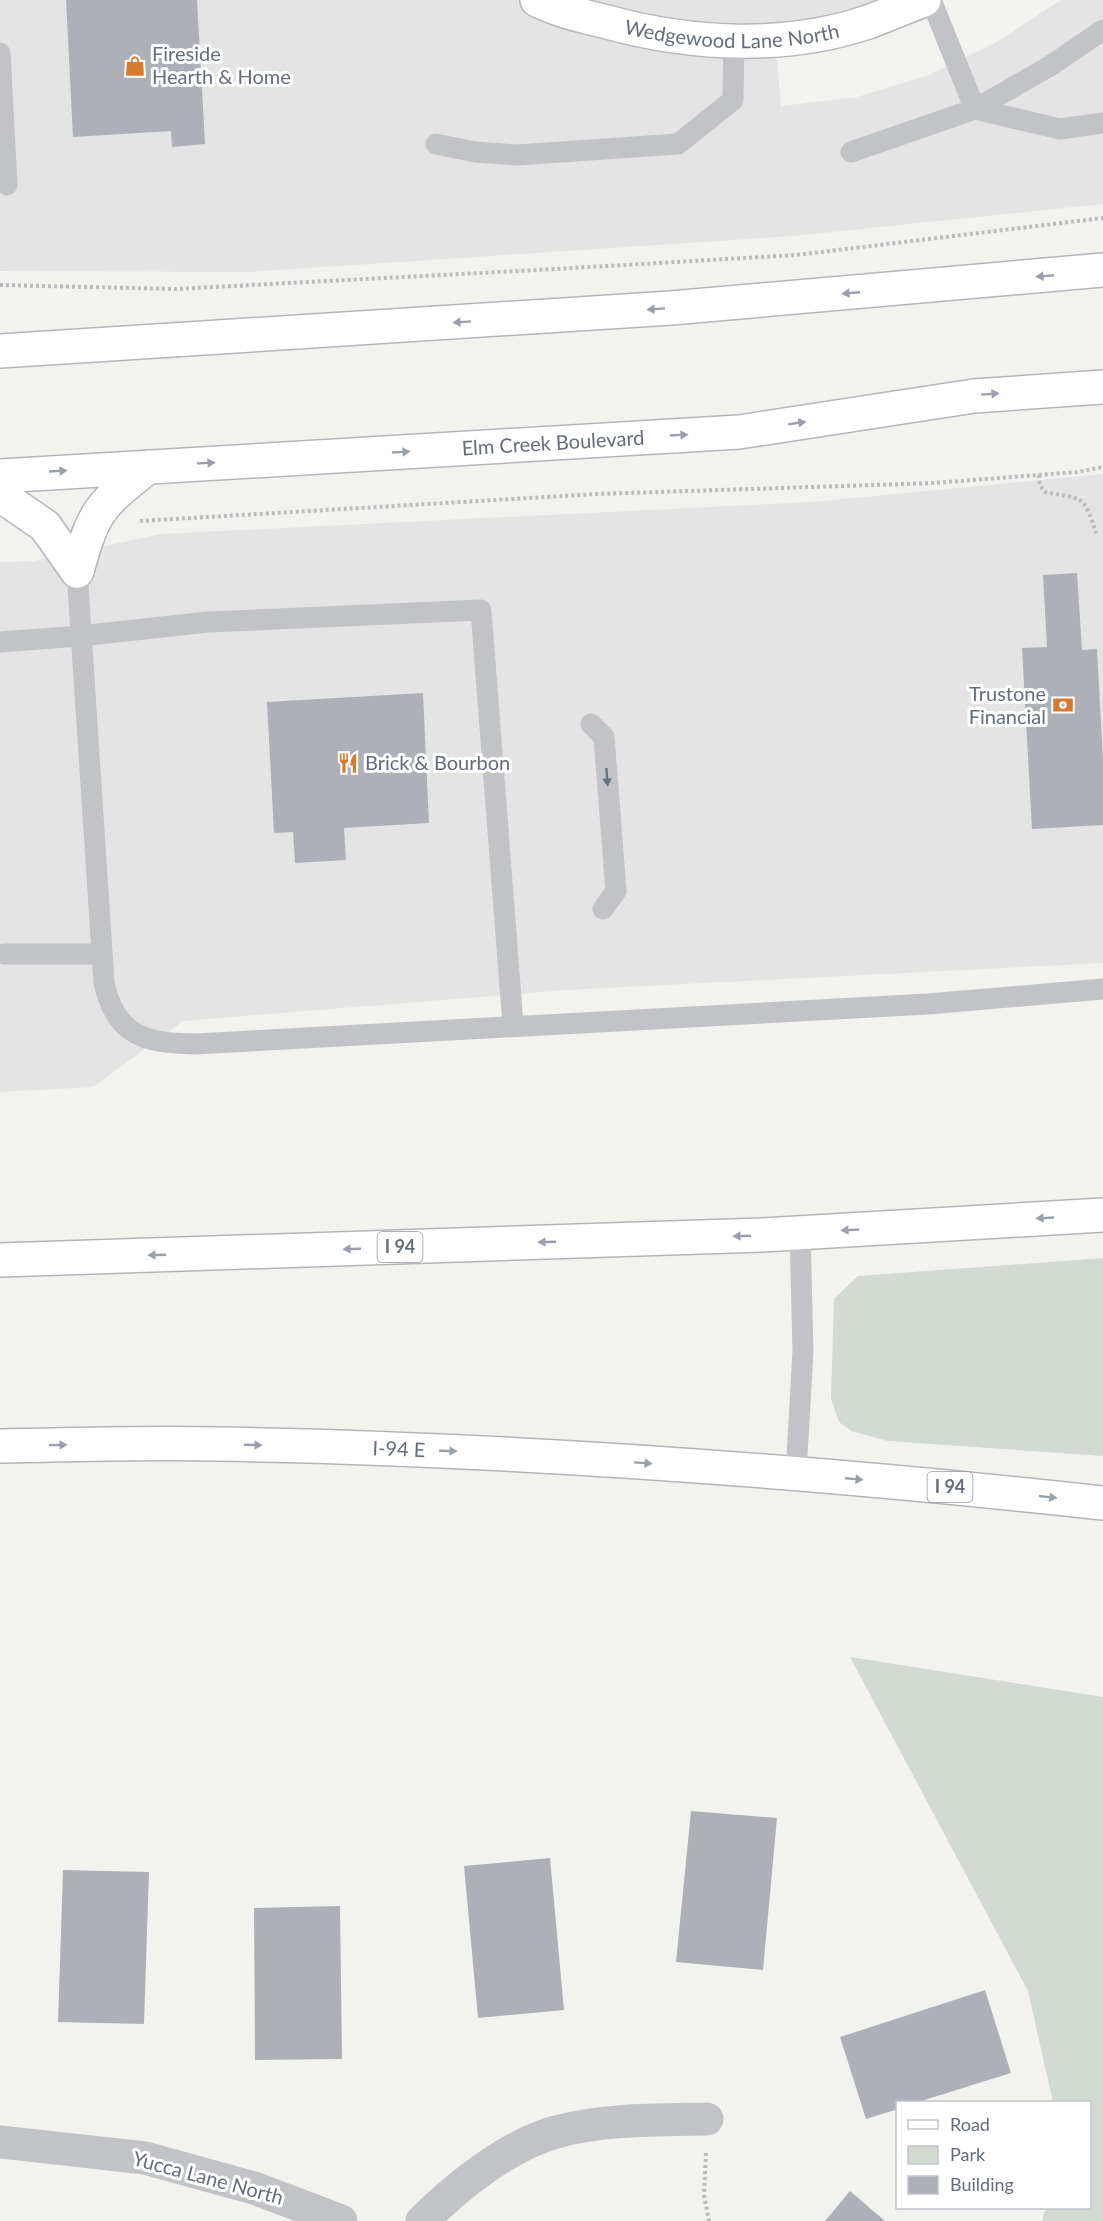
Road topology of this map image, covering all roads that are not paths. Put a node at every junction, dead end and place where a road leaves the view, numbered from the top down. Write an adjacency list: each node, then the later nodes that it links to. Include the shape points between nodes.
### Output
1 (537, 0): 5 (main road, Wedgewood Lane North, via 552,8 634,30)
2 (924, 0): 5 (main road, Wedgewood Lane North, via 867,22 821,33)
3 (931, 0): 7 (lane)
4 (1103, 30): 7 (lane)
5 (734, 42): 9 (lane, via 733,100 678,144 517,155)
6 (0, 53): 10 (lane)
7 (975, 110): 8 (lane, via 1060,129); 11 (lane)
8 (1103, 123)
9 (436, 144)
10 (3, 146): 12 (lane)
11 (851, 152)
12 (7, 185)
13 (1103, 270): 14 (main road, one-way to 14, via 670,308)
14 (0, 351)
15 (1103, 387): 16 (main road, Elm Creek Boulevard, one-way to 15, via 739,432 974,396)
16 (148, 467): 17 (main road, Elm Creek Boulevard, one-way to 16); 19 (main road, via 107,500 92,524)
17 (0, 476)
18 (0, 495): 19 (main road, via 45,526)
19 (77, 571): 20 (lane)
20 (80, 636): 21 (lane); 25 (lane); 27 (lane, via 208,622 482,610)
21 (0, 642)
22 (591, 724): 23 (lane, one-way to 23, via 604,737 616,891)
23 (603, 909)
24 (5, 954): 25 (lane)
25 (102, 954): 27 (lane, via 109,1006 123,1026 140,1036 167,1043)
26 (1103, 989): 27 (lane, via 928,1004)
27 (513, 1025)
28 (1103, 1215): 29 (main road, I 94, one-way to 29)
29 (800, 1233): 30 (main road, I 94, one-way to 30); 32 (lane, via 803,1351)
30 (0, 1260)
31 (0, 1446): 32 (main road, I-94 E / I 94, one-way to 32, via 215,1444 469,1452)
32 (796, 1474): 33 (main road, I 94, one-way to 33)
33 (1103, 1503)
34 (707, 2119): 37 (street, via 645,2121 555,2133 518,2149 472,2178)
35 (0, 2142): 36 (street, Yucca Lane North, via 145,2158 254,2188)
36 (341, 2221)
37 (422, 2221)

